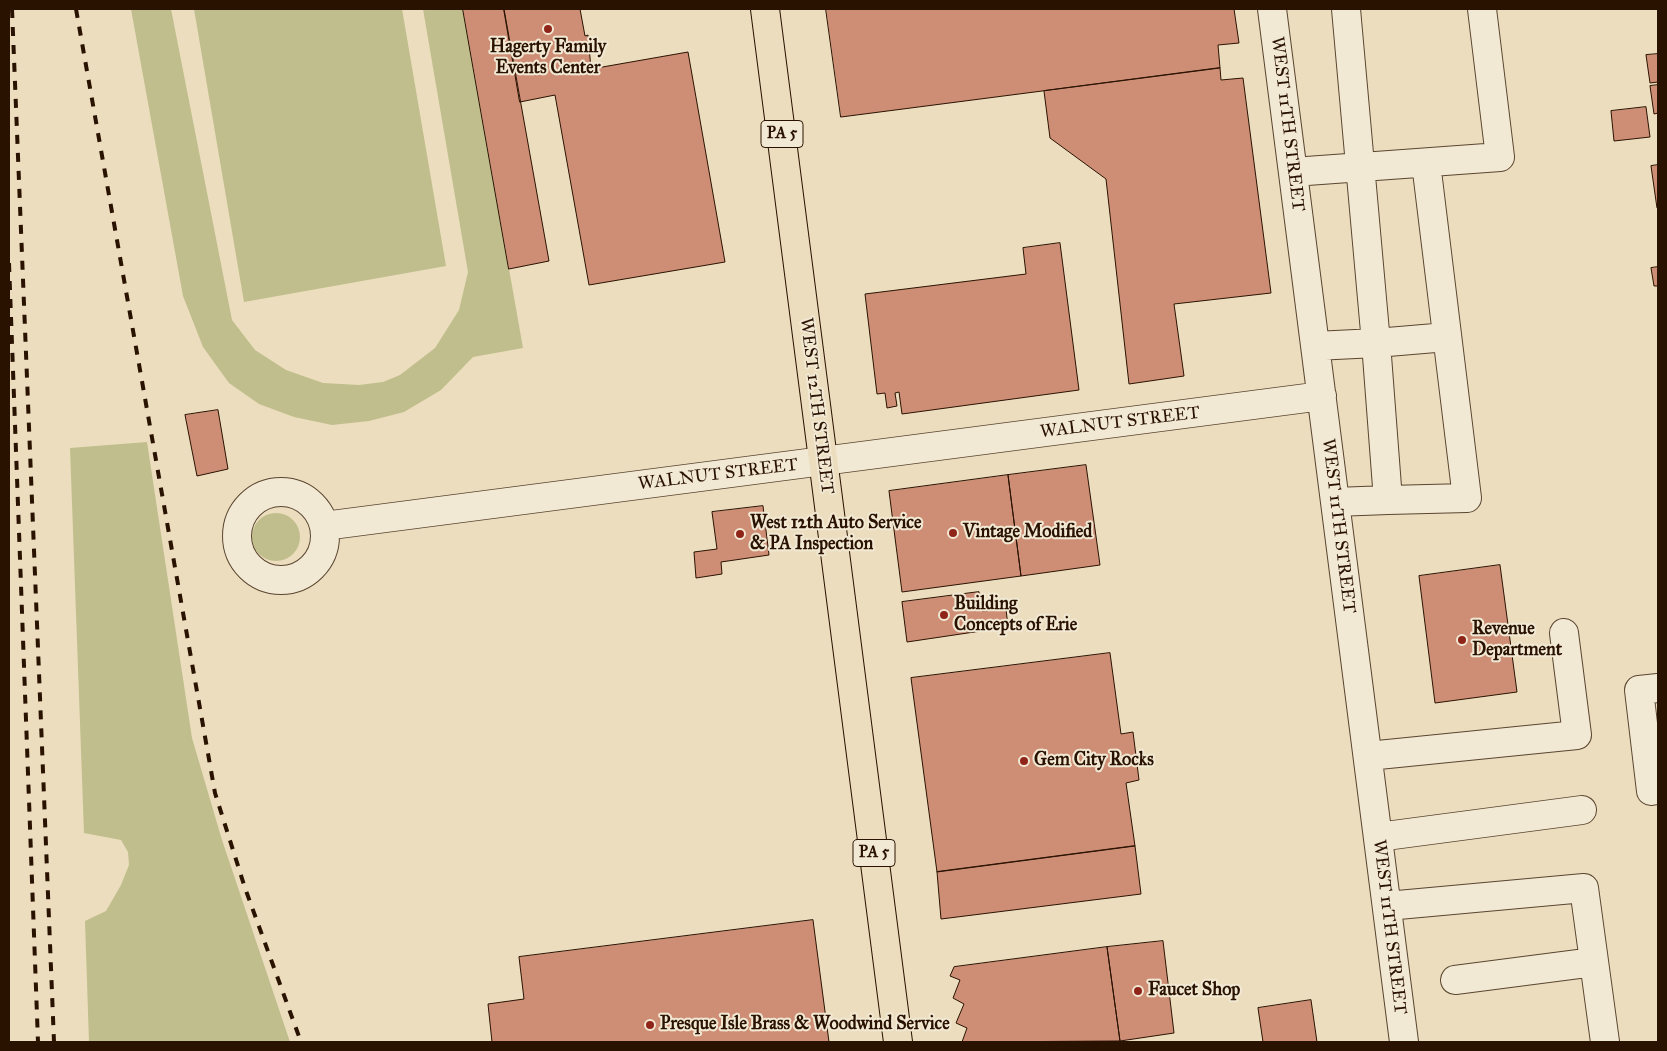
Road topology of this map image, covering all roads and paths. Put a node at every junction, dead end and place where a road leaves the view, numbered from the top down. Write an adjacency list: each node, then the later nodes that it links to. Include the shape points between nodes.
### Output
1 (765, 9): 12 (main road, WEST 12TH STREET / PA 5)
2 (1272, 9): 7 (street, WEST 11TH STREET)
3 (1346, 9): 6 (street)
4 (1482, 9): 5 (street, via 1500,157)
5 (1426, 163): 6 (street); 8 (street)
6 (1360, 167): 7 (street); 9 (street)
7 (1293, 172): 10 (street, WEST 11TH STREET)
8 (1447, 338): 9 (street); 13 (street, via 1467,498)
9 (1376, 343): 10 (street); 13 (street)
10 (1315, 346): 11 (street, WEST 11TH STREET)
11 (1322, 396): 12 (street, WALNUT STREET); 14 (street, WEST 11TH STREET)
12 (824, 461): 15 (street, WALNUT STREET); 25 (main road, WEST 12TH STREET / PA 5)
13 (1388, 500): 14 (street)
14 (1335, 502): 18 (street, WEST 11TH STREET)
15 (324, 526)
16 (1564, 633): 18 (street, via 1577,735)
17 (1658, 688): 19 (street, via 1638,690 1651,791)
18 (1368, 756): 21 (street, WEST 11TH STREET)
19 (1658, 790)
20 (1582, 810): 21 (street)
21 (1378, 837): 22 (street, WEST 11TH STREET)
22 (1387, 906): 23 (street, via 1584,888); 26 (street, WEST 11TH STREET)
23 (1594, 962): 24 (street); 28 (street)
24 (1456, 980)
25 (898, 1042)
26 (1404, 1042)
27 (1600, 1042): 28 (street)
28 (1605, 1042)

